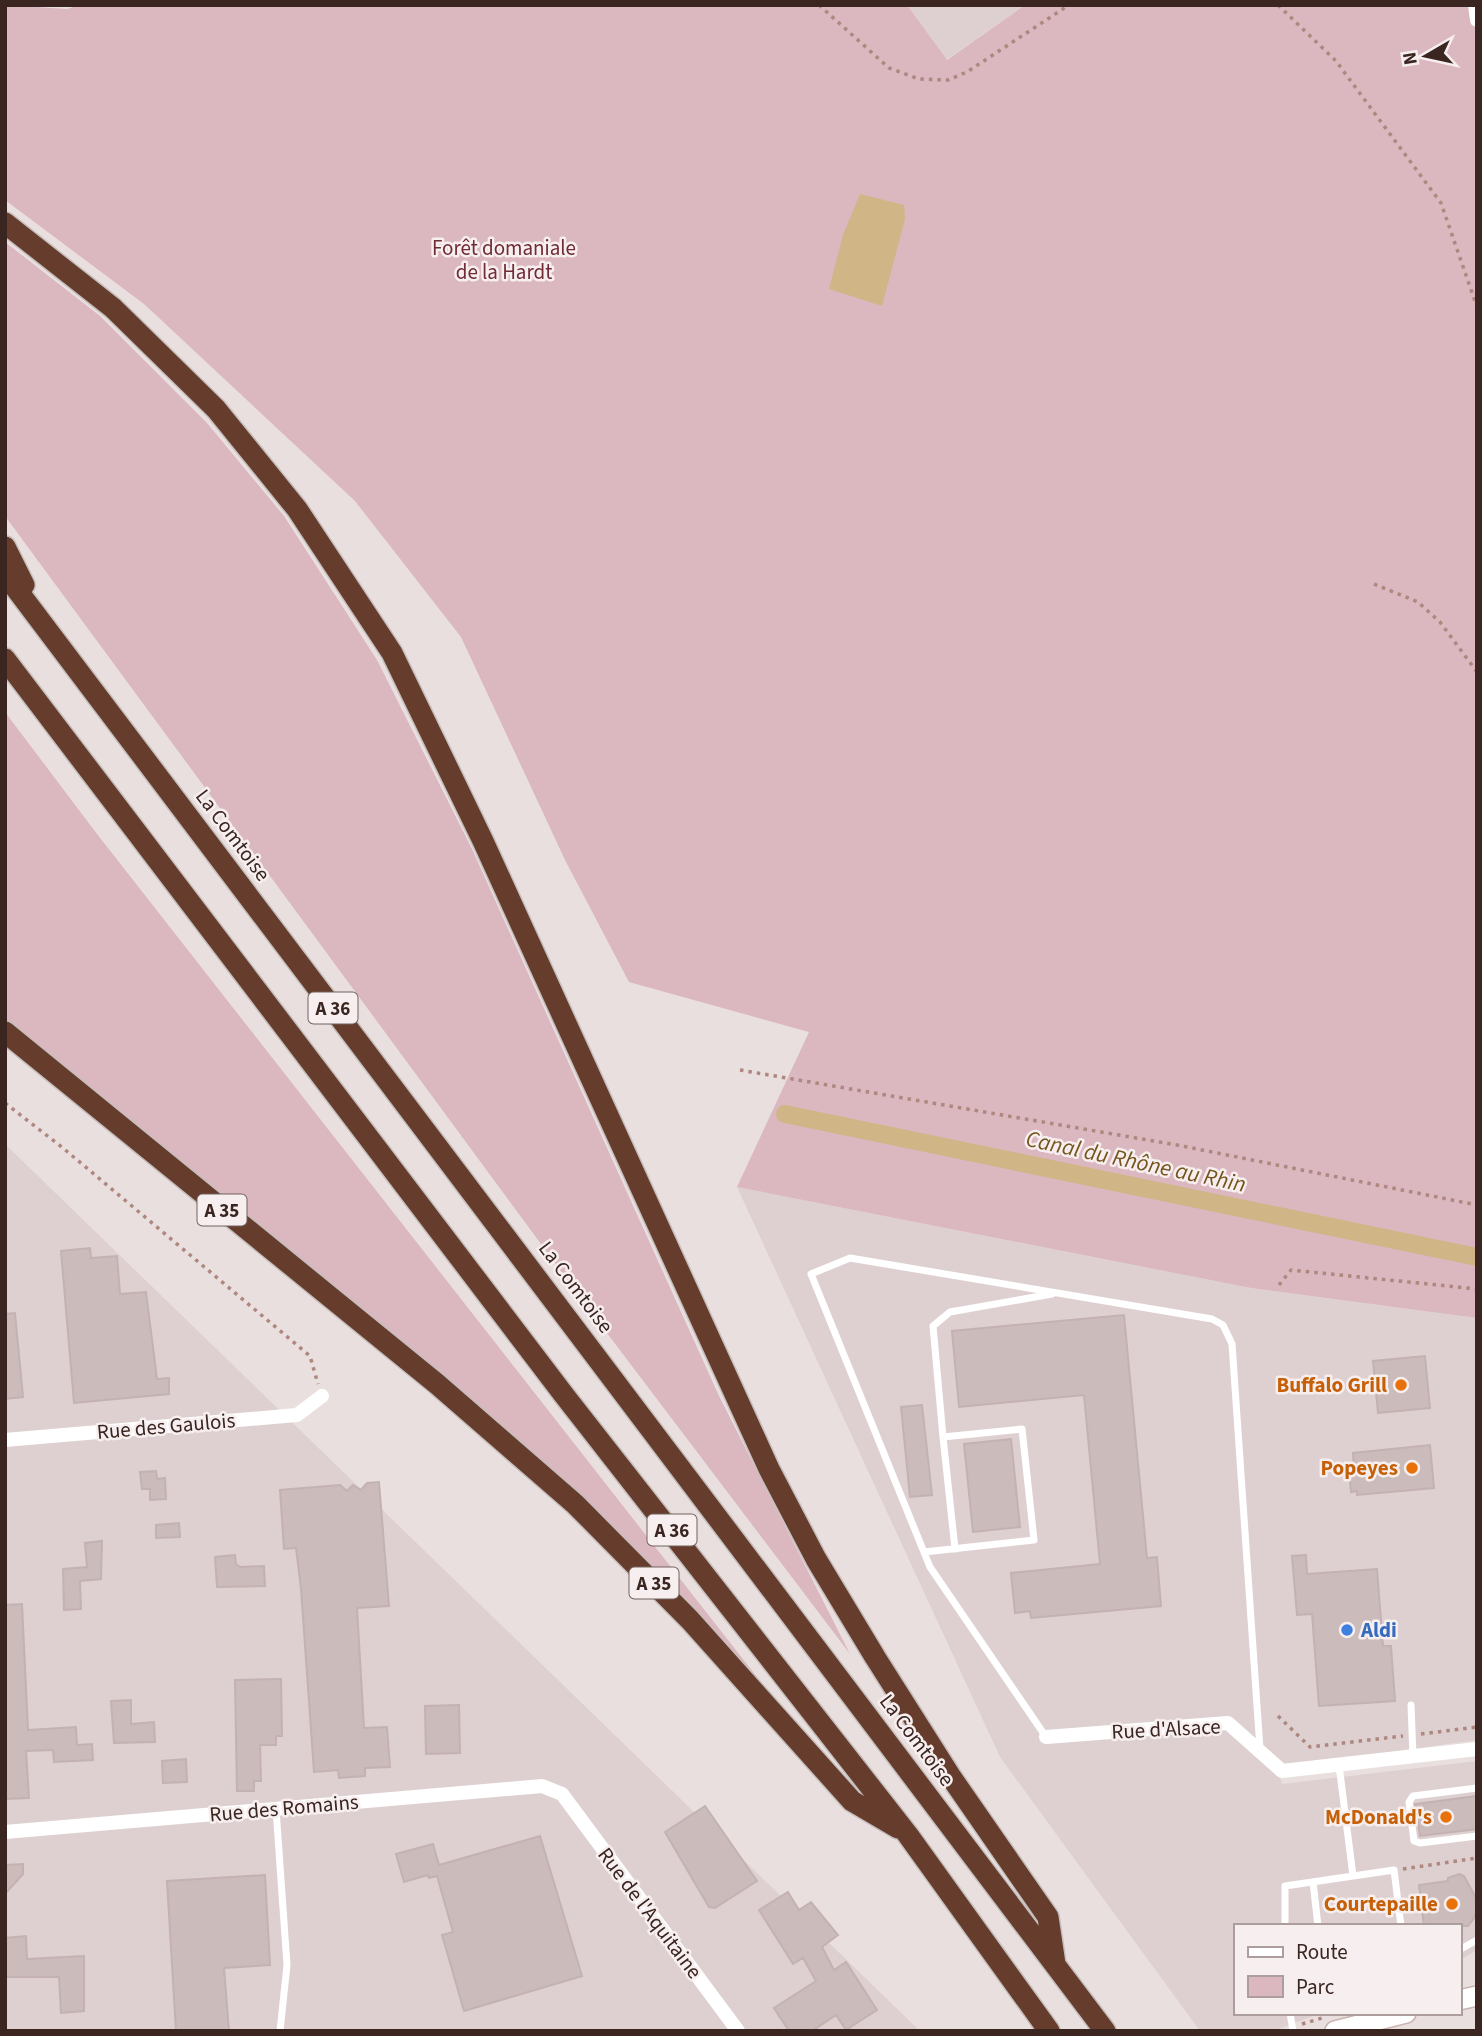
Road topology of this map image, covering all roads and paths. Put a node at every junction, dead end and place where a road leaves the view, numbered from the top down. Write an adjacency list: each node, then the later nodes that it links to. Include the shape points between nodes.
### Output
1 (819, 5): 2 (path, via 889,68 919,79 948,80)
2 (1069, 5)
3 (1278, 5): 7 (path, via 1336,61 1441,203)
4 (1475, 5): 5 (street)
5 (1477, 20)
6 (5, 223): 50 (highway, via 113,308 216,409 297,509 392,653 484,841 769,1469 875,1657 1048,1917)
7 (1477, 307)
8 (5, 547): 11 (highway)
9 (5, 574): 11 (highway, La Comtoise / A 36)
10 (1374, 583): 13 (path, via 1418,602 1440,622)
11 (40, 619): 50 (highway, La Comtoise / A 36)
12 (5, 659): 39 (highway, A 36, via 564,1395)
13 (1477, 672)
14 (5, 1032): 39 (highway, A 35, via 437,1384 575,1504 690,1620 852,1801)
15 (740, 1070): 17 (path, via 1177,1145)
16 (5, 1103): 21 (path, via 310,1356)
17 (1477, 1205)
18 (1279, 1286): 19 (path, via 1291,1270)
19 (1477, 1289)
20 (1058, 1293): 22 (lane, via 950,1312 933,1326); 25 (lane, via 850,1258 810,1275); 32 (lane, via 1212,1319 1228,1332)
21 (322, 1396): 23 (street, Rue des Gaulois, via 297,1415)
22 (943, 1437): 24 (lane); 24 (lane, via 1022,1429 1034,1540)
23 (5, 1440)
24 (956, 1549): 25 (lane)
25 (924, 1552): 30 (lane)
26 (1411, 1705): 29 (lane)
27 (1278, 1716): 29 (path, via 1310,1747)
28 (1477, 1727): 29 (path)
29 (1412, 1735): 33 (lane)
30 (1046, 1737): 32 (street, Rue d'Alsace, via 1228,1723)
31 (1477, 1749): 33 (street, Rue d'Alsace)
32 (1260, 1752): 34 (street, Rue d'Alsace, via 1282,1771)
33 (1413, 1756): 34 (street, Rue d'Alsace)
34 (1339, 1765): 43 (lane)
35 (1477, 1788): 40 (lane, via 1413,1796 1409,1802 1414,1841)
36 (562, 1794): 37 (street, Rue des Romains, via 542,1786); 55 (street, Rue de l'Aquitaine)
37 (276, 1808): 38 (street, Rue des Romains); 54 (lane, via 287,1965)
38 (5, 1832)
39 (908, 1835): 56 (highway, A 36)
40 (1477, 1836)
41 (1477, 1858): 42 (path)
42 (1394, 1870): 43 (lane); 47 (lane)
43 (1353, 1876): 44 (lane)
44 (1313, 1882): 45 (lane, via 1285,1886); 46 (lane)
45 (1285, 1924)
46 (1318, 1924)
47 (1401, 1924)
48 (1477, 1940): 49 (lane)
49 (1461, 1949)
50 (1055, 1964): 57 (highway, La Comtoise / A 36)
51 (1392, 2015): 52 (main road)
52 (1331, 2024): 53 (path)
53 (1292, 2029)
54 (280, 2031)
55 (738, 2031)
56 (1049, 2031)
57 (1105, 2031)

